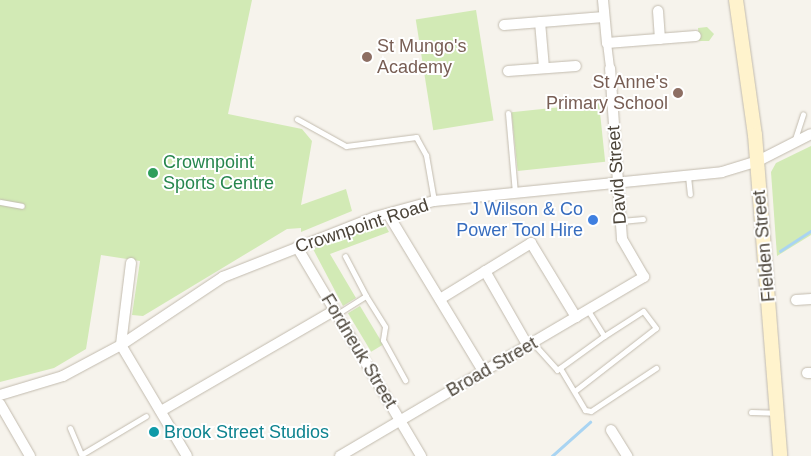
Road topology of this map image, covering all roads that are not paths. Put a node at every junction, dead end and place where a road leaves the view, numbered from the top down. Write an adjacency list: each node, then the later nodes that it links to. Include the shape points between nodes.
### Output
1 (603, 0): 5 (street)
2 (736, 0): 9 (main road, Fielden Street)
3 (744, 0): 9 (main road, Fielden Street)
4 (658, 11): 10 (street)
5 (604, 17): 6 (street); 11 (street)
6 (540, 22): 7 (street); 13 (street)
7 (504, 25)
8 (696, 36): 10 (street)
9 (742, 37): 21 (main road, Fielden Street)
10 (660, 39): 11 (street)
11 (607, 43): 14 (street)
12 (576, 66): 13 (street)
13 (544, 68): 15 (street)
14 (610, 68): 23 (street, David Street)
15 (508, 71)
16 (508, 113): 24 (lane)
17 (803, 114): 20 (lane)
18 (297, 119): 26 (lane, via 346,146 416,137 426,155)
19 (811, 134): 20 (street, Crownpoint Road)
20 (794, 142): 21 (street, Crownpoint Road)
21 (758, 161): 22 (street, Crownpoint Road); 56 (main road, Fielden Street)
22 (688, 176): 23 (street, Crownpoint Road); 25 (lane)
23 (618, 183): 24 (street, Crownpoint Road); 31 (street, David Street)
24 (515, 192): 26 (street, Crownpoint Road)
25 (690, 194)
26 (434, 201): 29 (street, Crownpoint Road)
27 (0, 202): 28 (lane)
28 (22, 206)
29 (388, 214): 32 (street, Crownpoint Road); 38 (street)
30 (643, 219): 31 (lane)
31 (620, 221): 36 (street, David Street, via 622,240)
32 (296, 247): 42 (street, Fordneuk Street); 46 (street, Crownpoint Road, via 223,277)
33 (345, 256): 37 (lane)
34 (131, 264): 46 (street)
35 (485, 272): 38 (street); 43 (street, via 531,244); 45 (street)
36 (644, 277): 41 (street, Broad Street)
37 (366, 296): 42 (lane); 50 (lane, via 385,327 383,340)
38 (440, 299): 49 (street)
39 (811, 299): 40 (street)
40 (796, 300)
41 (588, 310): 43 (street, Broad Street); 44 (lane)
42 (336, 312): 54 (street); 58 (street, Fordneuk Street)
43 (576, 317): 45 (street, Broad Street)
44 (604, 336): 47 (lane); 51 (lane, via 643,311 656,328)
45 (531, 344): 47 (lane, via 550,367); 49 (street, Broad Street)
46 (121, 345): 52 (street, Crownpoint Road, via 40,386); 54 (street)
47 (560, 368): 51 (lane)
48 (656, 368): 51 (lane, via 591,411 585,410)
49 (483, 372): 58 (street, Broad Street)
50 (405, 380)
51 (576, 390)
52 (0, 395)
53 (0, 404): 62 (street)
54 (161, 411): 63 (street)
55 (751, 412): 56 (lane)
56 (778, 413): 67 (main road, Fielden Street)
57 (146, 416): 61 (lane)
58 (401, 420): 64 (street, Broad Street); 65 (street, Fordneuk Street)
59 (70, 428): 61 (lane)
60 (611, 430): 66 (street)
61 (83, 454)
62 (30, 456)
63 (187, 456)
64 (340, 456)
65 (421, 456)
66 (627, 456)
67 (780, 456)

